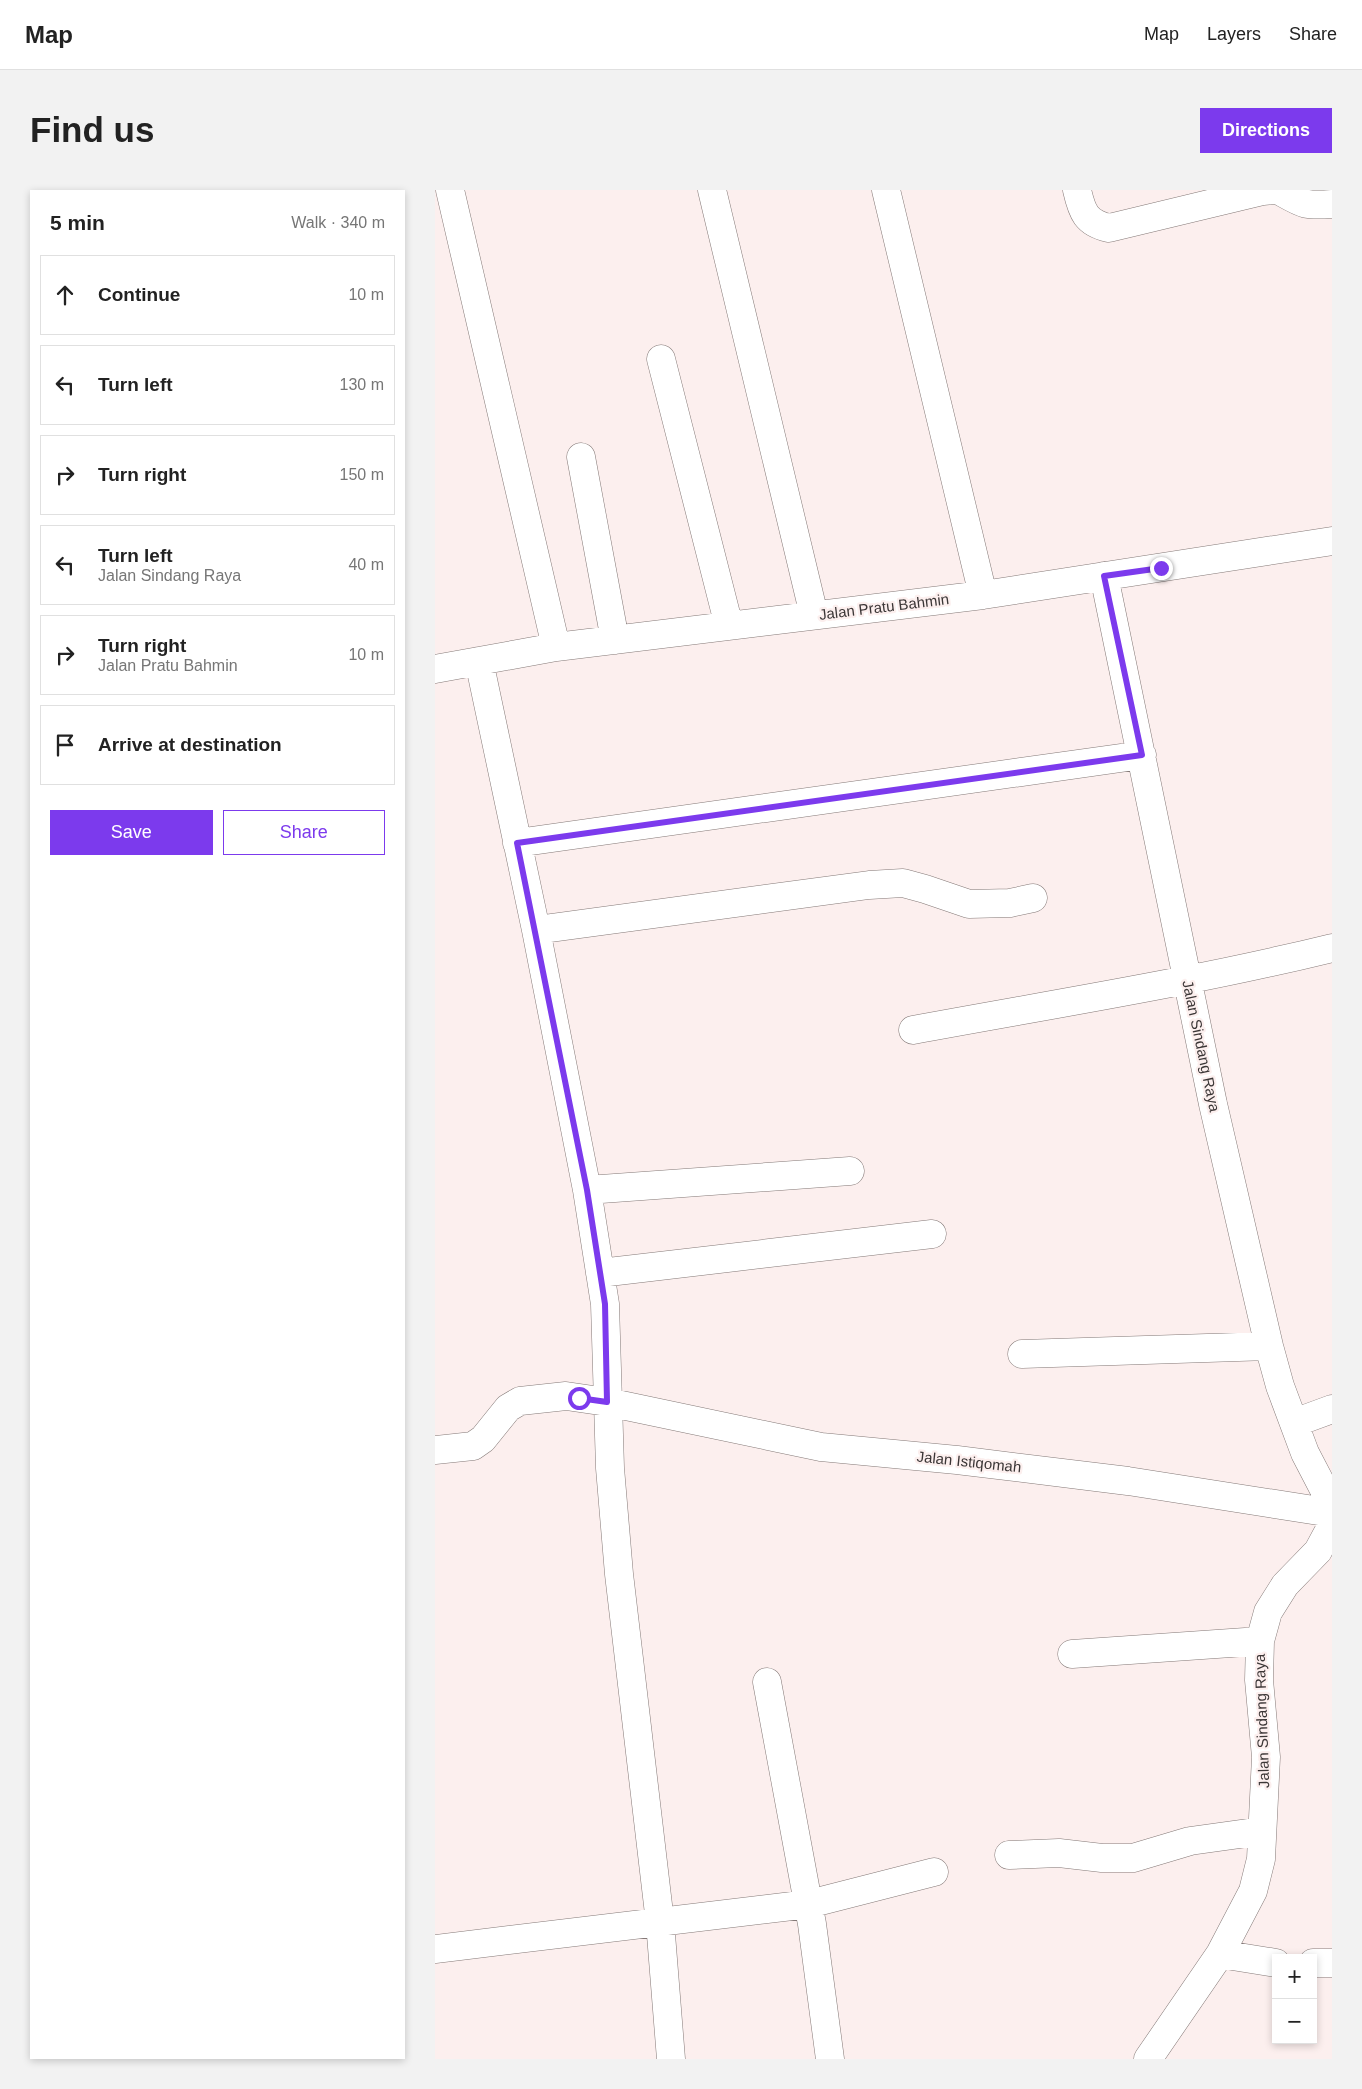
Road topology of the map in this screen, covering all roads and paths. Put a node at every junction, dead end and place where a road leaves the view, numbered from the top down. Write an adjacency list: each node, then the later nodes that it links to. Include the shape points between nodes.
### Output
1 (450, 190): 15 (street)
2 (712, 190): 12 (street)
3 (886, 190): 11 (street)
4 (1077, 190): 5 (street, via 1082,210 1095,225 1109,228)
5 (1276, 190): 6 (street, via 1311,206)
6 (1332, 204)
7 (661, 359): 13 (street)
8 (581, 458): 14 (street)
9 (1332, 541): 10 (street, Jalan Pratu Bahmin)
10 (1104, 576): 11 (street, Jalan Pratu Bahmin); 18 (street, Jalan Sindang Raya)
11 (983, 595): 12 (street, Jalan Pratu Bahmin)
12 (814, 615): 13 (street, Jalan Pratu Bahmin)
13 (729, 626): 14 (street, Jalan Pratu Bahmin)
14 (615, 640): 15 (street, Jalan Pratu Bahmin)
15 (556, 647): 16 (street, Jalan Pratu Bahmin)
16 (479, 661): 17 (street, Jalan Pratu Bahmin); 19 (street)
17 (435, 669)
18 (1142, 755): 19 (street); 23 (street, Jalan Sindang Raya)
19 (517, 843): 21 (street)
20 (1033, 898): 21 (street, via 1010,903 969,904 903,883 869,885)
21 (536, 930): 26 (street)
22 (1332, 948): 23 (street)
23 (1187, 980): 24 (street); 29 (street, Jalan Sindang Raya)
24 (913, 1030)
25 (850, 1171): 26 (street)
26 (587, 1190): 28 (street)
27 (932, 1234): 28 (street)
28 (600, 1273): 31 (street, via 605,1304)
29 (1269, 1346): 30 (street); 33 (street, Jalan Sindang Raya)
30 (1022, 1354)
31 (607, 1402): 34 (street, Jalan Istiqomah, via 566,1396 519,1401 508,1408 483,1439 473,1446); 36 (street, Jalan Istiqomah, via 821,1447 1127,1481); 45 (street, via 619,1574)
32 (1332, 1409): 33 (street)
33 (1294, 1423): 35 (street, Jalan Sindang Raya, via 1305,1453)
34 (435, 1450)
35 (1332, 1505)
36 (1332, 1513)
37 (1332, 1525): 38 (street, Jalan Sindang Raya, via 1318,1551 1285,1585 1269,1612)
38 (1260, 1641): 39 (street); 41 (street, Jalan Sindang Raya, via 1259,1680 1266,1757)
39 (1071, 1654)
40 (767, 1682): 44 (street)
41 (1263, 1831): 42 (street, via 1190,1841 1133,1858 1059,1853); 47 (street, Jalan Sindang Raya, via 1261,1859 1253,1891)
42 (1009, 1855)
43 (934, 1872): 44 (street)
44 (809, 1904): 45 (street); 52 (street)
45 (660, 1922): 46 (street); 51 (street)
46 (435, 1949)
47 (1221, 1954): 48 (street); 53 (street, Jalan Sindang Raya)
48 (1272, 1962)
49 (1317, 1963): 50 (street)
50 (1332, 1963)
51 (671, 2059)
52 (830, 2059)
53 (1148, 2059)

